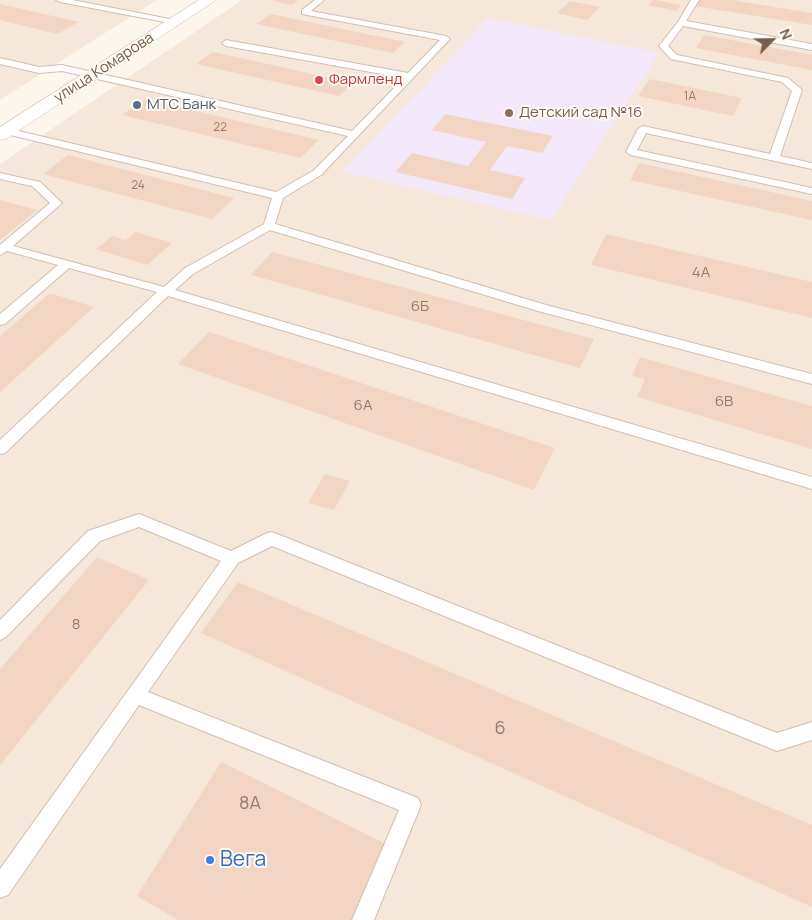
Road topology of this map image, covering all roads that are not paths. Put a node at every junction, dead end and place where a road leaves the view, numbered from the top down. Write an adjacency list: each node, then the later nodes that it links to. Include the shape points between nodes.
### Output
1 (60, 0): 5 (lane)
2 (208, 0): 5 (street, улица Комарова)
3 (320, 0): 11 (lane, via 305,12 446,39)
4 (695, 0): 6 (lane)
5 (175, 22): 10 (street, улица Комарова)
6 (681, 23): 8 (lane); 14 (lane, via 663,46 674,56 785,80 797,90)
7 (226, 44): 11 (lane)
8 (812, 47)
9 (0, 61): 10 (lane, via 38,70 62,68)
10 (93, 75): 12 (street, улица Комарова); 13 (lane)
11 (410, 76): 13 (lane)
12 (3, 133): 18 (lane)
13 (354, 134): 18 (lane, via 317,173)
14 (774, 158): 15 (lane); 17 (lane, via 644,129 631,152)
15 (812, 166)
16 (0, 176): 20 (lane, via 36,184 56,203)
17 (812, 191)
18 (278, 196): 19 (lane)
19 (269, 226): 22 (lane, via 189,271); 24 (lane, via 542,308)
20 (3, 249): 21 (lane)
21 (67, 264): 22 (lane); 23 (lane)
22 (166, 290): 25 (lane); 26 (lane)
23 (0, 321)
24 (812, 379)
25 (0, 448)
26 (812, 483)
27 (232, 558): 28 (lane, via 139,520 94,536); 29 (lane); 30 (lane, via 271,539 777,742)
28 (0, 632)
29 (135, 695): 31 (lane); 32 (lane, via 411,805)
30 (812, 731)
31 (0, 887)
32 (363, 920)

